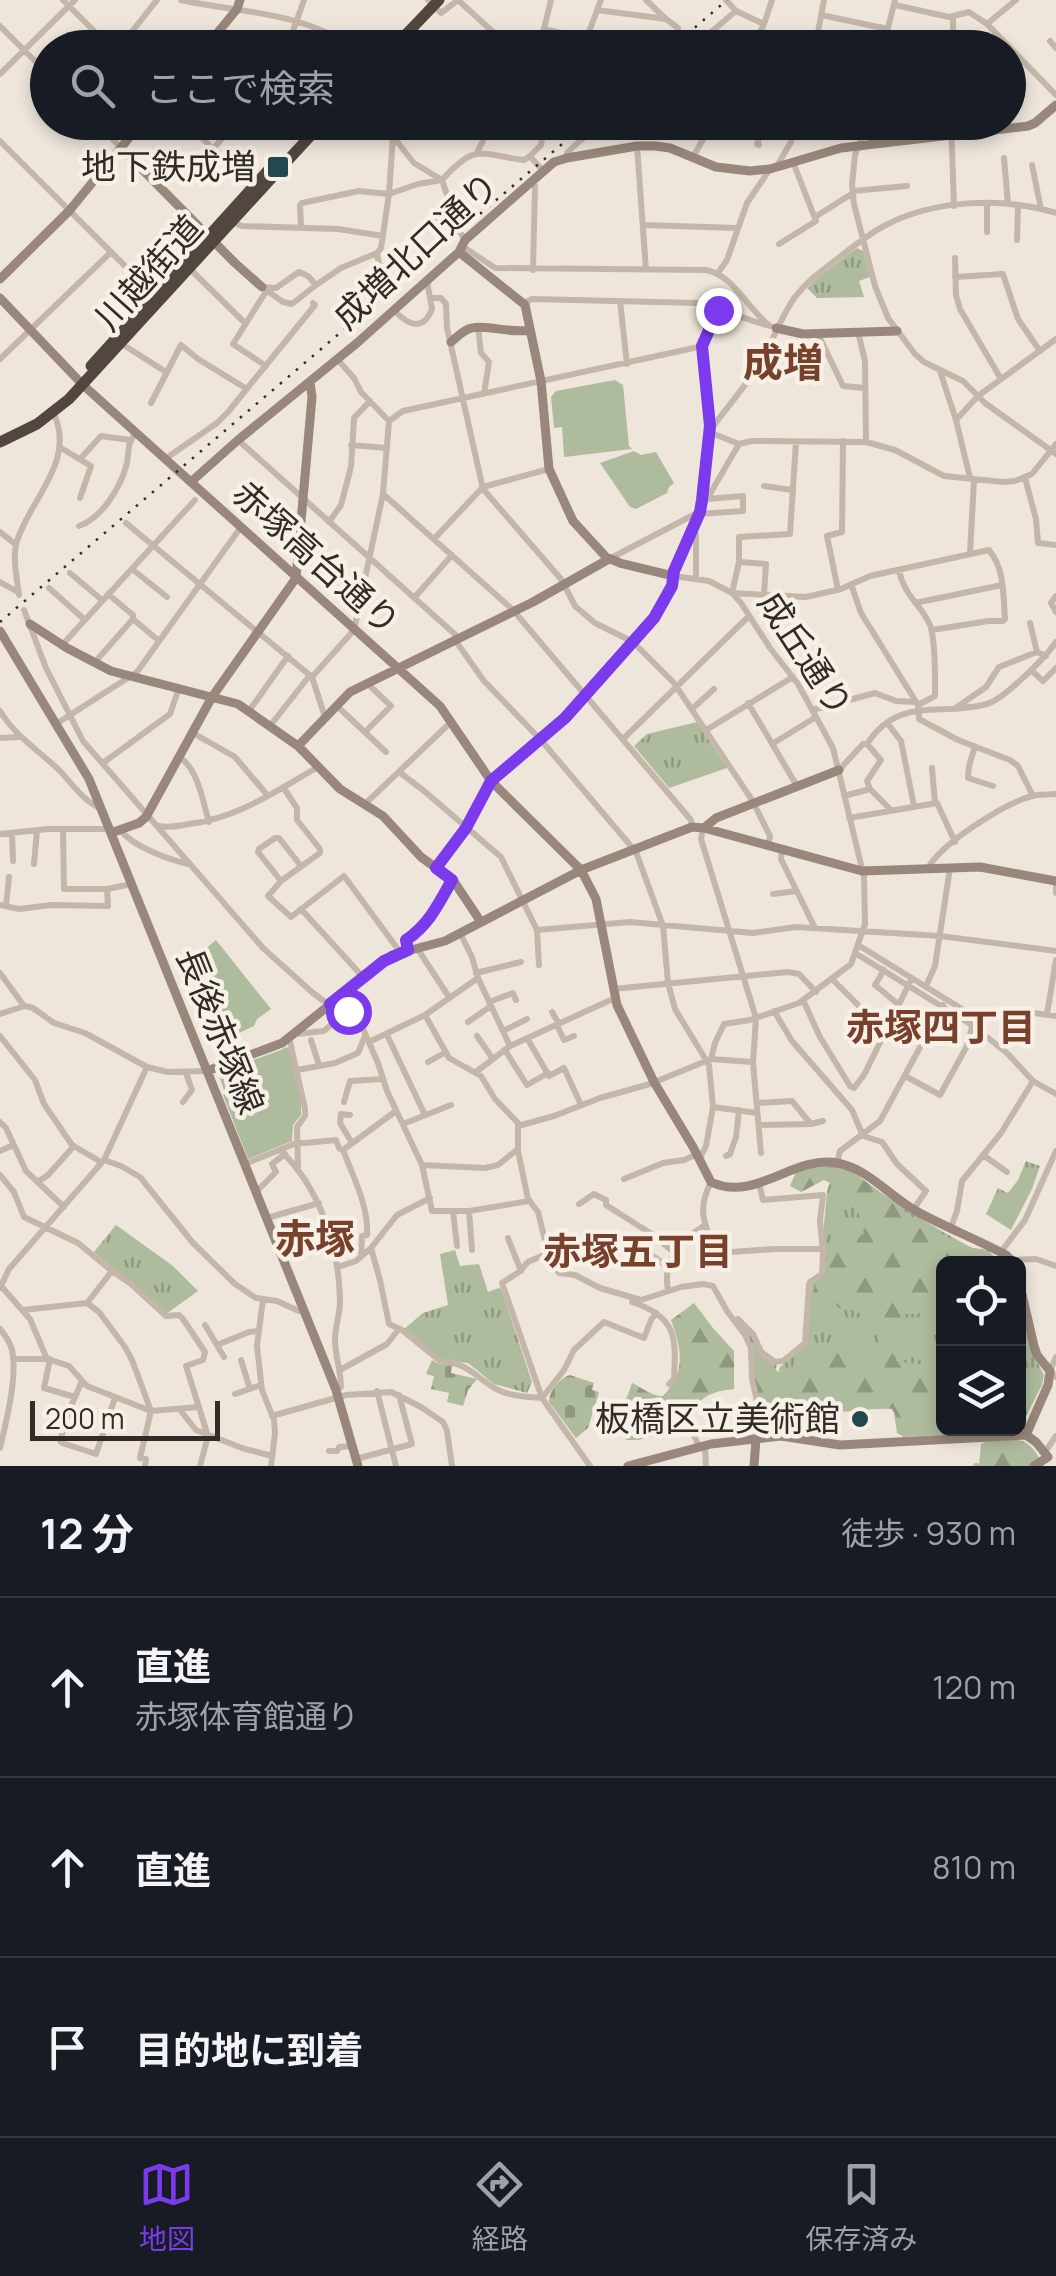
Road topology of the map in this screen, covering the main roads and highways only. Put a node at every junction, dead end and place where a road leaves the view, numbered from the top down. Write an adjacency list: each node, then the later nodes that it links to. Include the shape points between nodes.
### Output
1 (432, 1): 2 (highway); 3 (highway)
2 (401, 30)
3 (410, 30)
4 (296, 140): 6 (highway, 川越街道)
5 (307, 140): 6 (highway, 川越街道)
6 (211, 239): 7 (highway, 川越街道); 7 (highway, 川越街道)
7 (80, 383): 8 (highway, 川越街道); 9 (highway, 川越街道, via 53,412)
8 (0, 434)
9 (0, 442)

